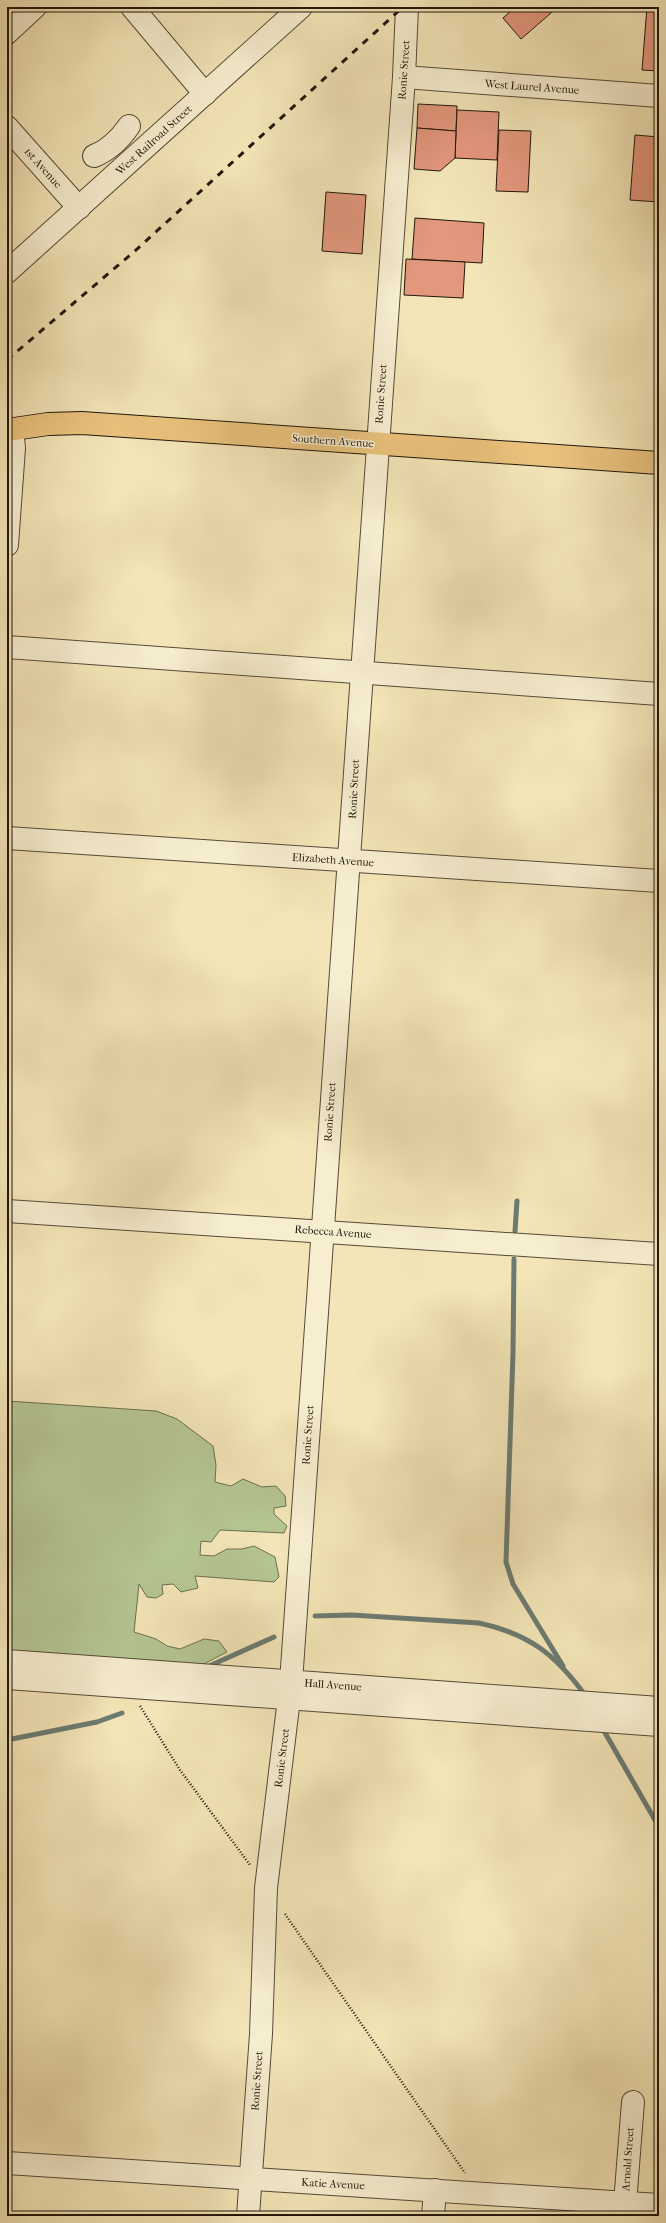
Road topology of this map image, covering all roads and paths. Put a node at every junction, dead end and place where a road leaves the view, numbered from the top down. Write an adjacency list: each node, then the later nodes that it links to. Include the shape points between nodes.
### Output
1 (36, 7): 5 (street)
2 (132, 7): 7 (street)
3 (301, 7): 7 (street, West Railroad Street)
4 (407, 7): 6 (street, Ronie Street)
5 (7, 33)
6 (404, 77): 8 (street, West Laurel Avenue); 17 (street, Ronie Street)
7 (205, 94): 13 (street, West Railroad Street)
8 (659, 96)
9 (130, 126): 11 (street)
10 (7, 127): 14 (street, 1st Avenue)
11 (113, 144): 12 (street); 13 (street)
12 (94, 156)
13 (129, 163): 14 (street, West Railroad Street)
14 (79, 208): 15 (street, West Railroad Street)
15 (7, 272)
16 (9, 429): 17 (main road, Southern Avenue, via 82,423); 19 (street, via 14,448)
17 (378, 444): 18 (main road, Southern Avenue); 21 (street, Ronie Street)
18 (659, 463)
19 (7, 545)
20 (7, 647): 21 (street)
21 (361, 672): 22 (street); 24 (street, Ronie Street)
22 (659, 694)
23 (7, 838): 24 (street, Elizabeth Avenue)
24 (349, 861): 25 (street, Elizabeth Avenue); 27 (street, Ronie Street)
25 (659, 881)
26 (7, 1211): 27 (street, Rebecca Avenue)
27 (322, 1232): 28 (street, Rebecca Avenue); 32 (street, Ronie Street)
28 (659, 1254)
29 (7, 1662): 32 (street, Hall Avenue)
30 (7, 1678): 31 (street, Hall Avenue)
31 (140, 1689): 32 (street, Hall Avenue); 35 (path, via 140,1709 180,1770)
32 (290, 1691): 33 (street, Hall Avenue); 34 (street, Hall Avenue); 35 (street, Ronie Street)
33 (659, 1708)
34 (659, 1725)
35 (266, 1888): 38 (street, Ronie Street, via 261,2034); 40 (path)
36 (633, 2102): 42 (street, Arnold Street)
37 (7, 2163): 38 (street, Katie Avenue)
38 (250, 2180): 39 (street, Katie Avenue); 43 (street, Ronie Street)
39 (435, 2190): 40 (street, Katie Avenue); 44 (street)
40 (479, 2193): 42 (street, Katie Avenue)
41 (659, 2205): 42 (street, Katie Avenue)
42 (624, 2210)
43 (248, 2216)
44 (433, 2216)

